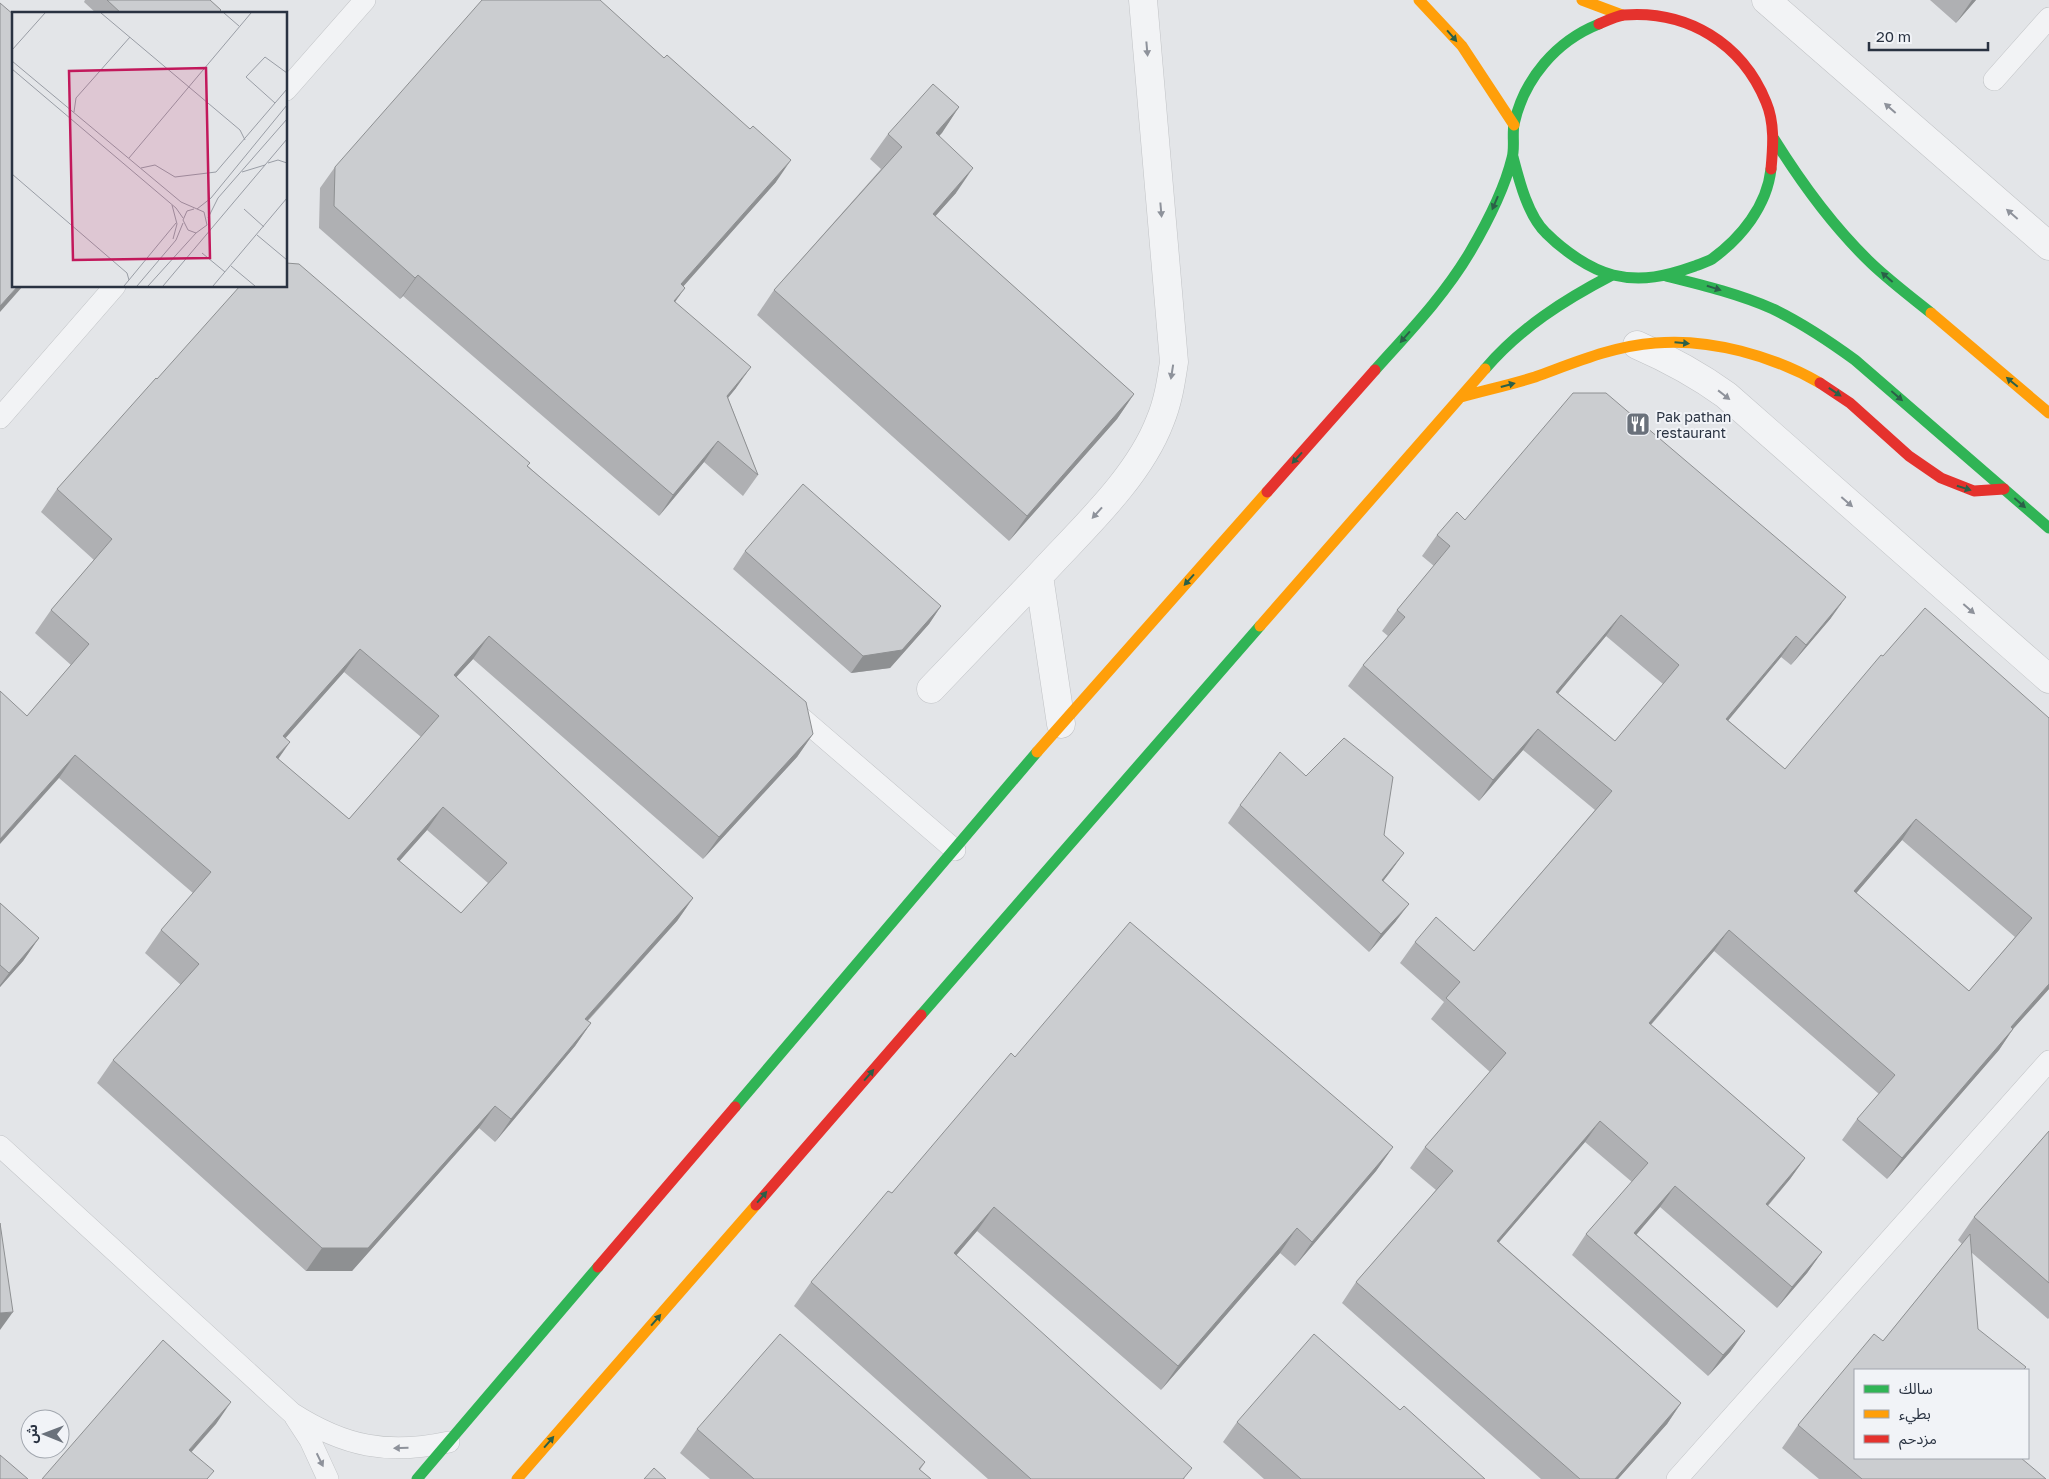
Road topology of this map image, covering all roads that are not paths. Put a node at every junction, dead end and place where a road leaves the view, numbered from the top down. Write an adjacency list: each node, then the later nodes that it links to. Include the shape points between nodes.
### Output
1 (365, 0): 9 (lane)
2 (1143, 0): 23 (street, one-way to 23, via 1174,362 1169,391 1161,420 1132,473)
3 (1419, 0): 10 (main road, one-way to 10, via 1462,46)
4 (1582, 0): 6 (main road)
5 (1766, 0): 13 (street, one-way to 5)
6 (1622, 15): 10 (main road, via 1572,37 1552,54 1535,74); 11 (main road, via 1658,16 1693,25 1725,44 1750,71 1767,103)
7 (2049, 18): 8 (lane)
8 (1994, 80)
9 (288, 88)
10 (1514, 125): 12 (main road)
11 (1774, 139): 15 (main road, via 1769,186 1746,228 1711,260); 19 (main road, one-way to 11, via 1871,263 1821,208)
12 (1513, 158): 14 (main road, via 1524,197 1544,232 1575,258); 27 (main road, one-way to 27, via 1494,206 1470,252 1441,296)
13 (2049, 246)
14 (1612, 275): 15 (main road); 18 (main road, via 1572,296 1534,322 1499,352)
15 (1666, 276): 21 (main road, one-way to 21, via 1748,299 1786,315 1821,336 1855,360)
16 (113, 288): 20 (lane)
17 (1637, 345): 18 (main road, one-way to 17); 21 (main road, one-way to 21, via 1676,342 1709,346 1774,363 1835,391 1928,472 1974,491); 24 (street, one-way to 24, via 1672,360 1726,395)
18 (1461, 397): 35 (main road, one-way to 18)
19 (2049, 413)
20 (0, 418)
21 (2004, 489): 22 (main road, one-way to 22)
22 (2049, 528)
23 (1039, 576): 25 (street); 27 (street)
24 (2049, 679)
25 (932, 689)
26 (775, 694): 28 (lane)
27 (1061, 724): 28 (main road)
28 (955, 850): 32 (main road)
29 (2049, 1061): 36 (lane)
30 (0, 1146): 31 (lane)
31 (292, 1413): 32 (lane, one-way to 31, via 395,1449 368,1445 315,1428); 33 (lane, one-way to 33, via 310,1440)
32 (450, 1442): 34 (main road)
33 (328, 1479)
34 (417, 1479)
35 (517, 1479)
36 (1677, 1479)

